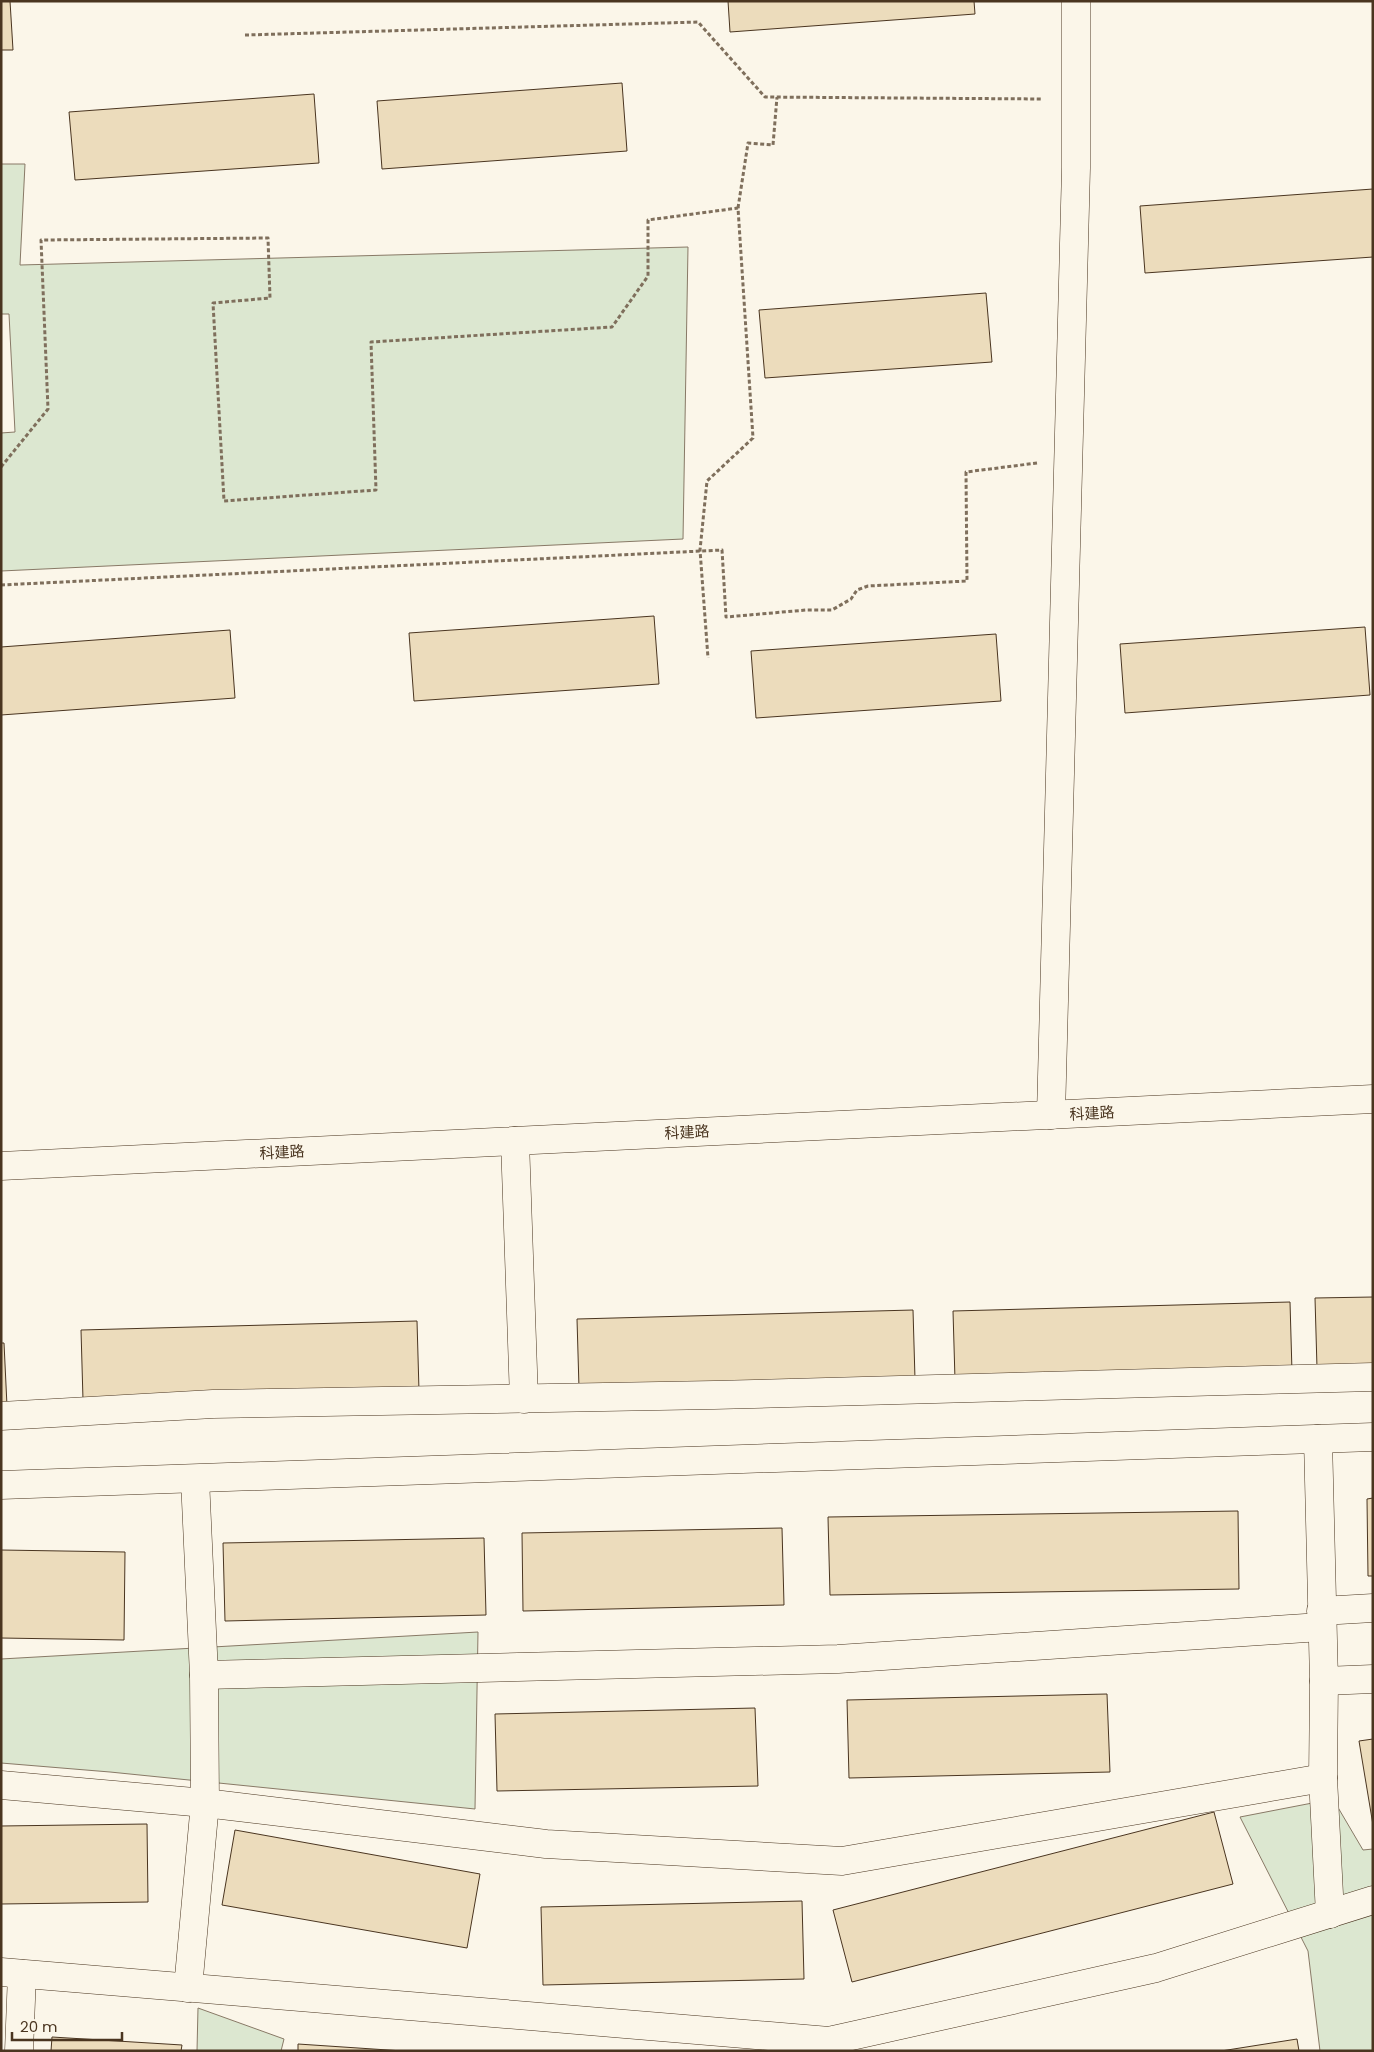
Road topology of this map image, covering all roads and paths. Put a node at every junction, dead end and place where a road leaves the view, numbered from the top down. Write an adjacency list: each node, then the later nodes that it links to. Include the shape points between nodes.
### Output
1 (1076, 1): 4 (street)
2 (246, 35): 3 (path, via 698,22 765,97)
3 (777, 97): 4 (path); 5 (path, via 773,145 748,143)
4 (1076, 100): 6 (street)
5 (738, 208): 7 (path, via 648,220 648,276 612,327 372,342 376,490 224,501 213,303 270,298 268,238 41,240 48,409); 8 (path, via 753,438 707,481)
6 (1068, 460): 8 (path, via 966,472 967,581 868,586 857,590 852,599 832,610 726,617 722,550); 12 (street)
7 (1, 467)
8 (700, 550): 9 (path); 10 (path)
9 (1, 585)
10 (708, 658)
11 (1373, 1099): 12 (street, 科建路)
12 (1050, 1115): 13 (street, 科建路)
13 (515, 1141): 14 (street, 科建路); 16 (street)
14 (1, 1166)
15 (1373, 1377): 16 (street)
16 (524, 1399): 17 (street, via 213,1404)
17 (1, 1416)
18 (1373, 1437): 19 (street)
19 (1318, 1439): 20 (street); 23 (street)
20 (195, 1478): 21 (street); 24 (street)
21 (1, 1485)
22 (1373, 1608): 23 (street)
23 (1321, 1619): 24 (street, via 838,1659); 26 (street)
24 (204, 1674): 29 (street)
25 (1373, 1678): 26 (street)
26 (1324, 1681): 27 (street)
27 (1324, 1778): 29 (street, via 842,1861 546,1844); 31 (street)
28 (1, 1785): 29 (street)
29 (205, 1803): 33 (street)
30 (1373, 1900): 31 (street)
31 (1330, 1914): 34 (street, via 1156,1968)
32 (12, 1973): 33 (street); 35 (street)
33 (188, 1988): 34 (street)
34 (829, 2046)
35 (18, 2051)

